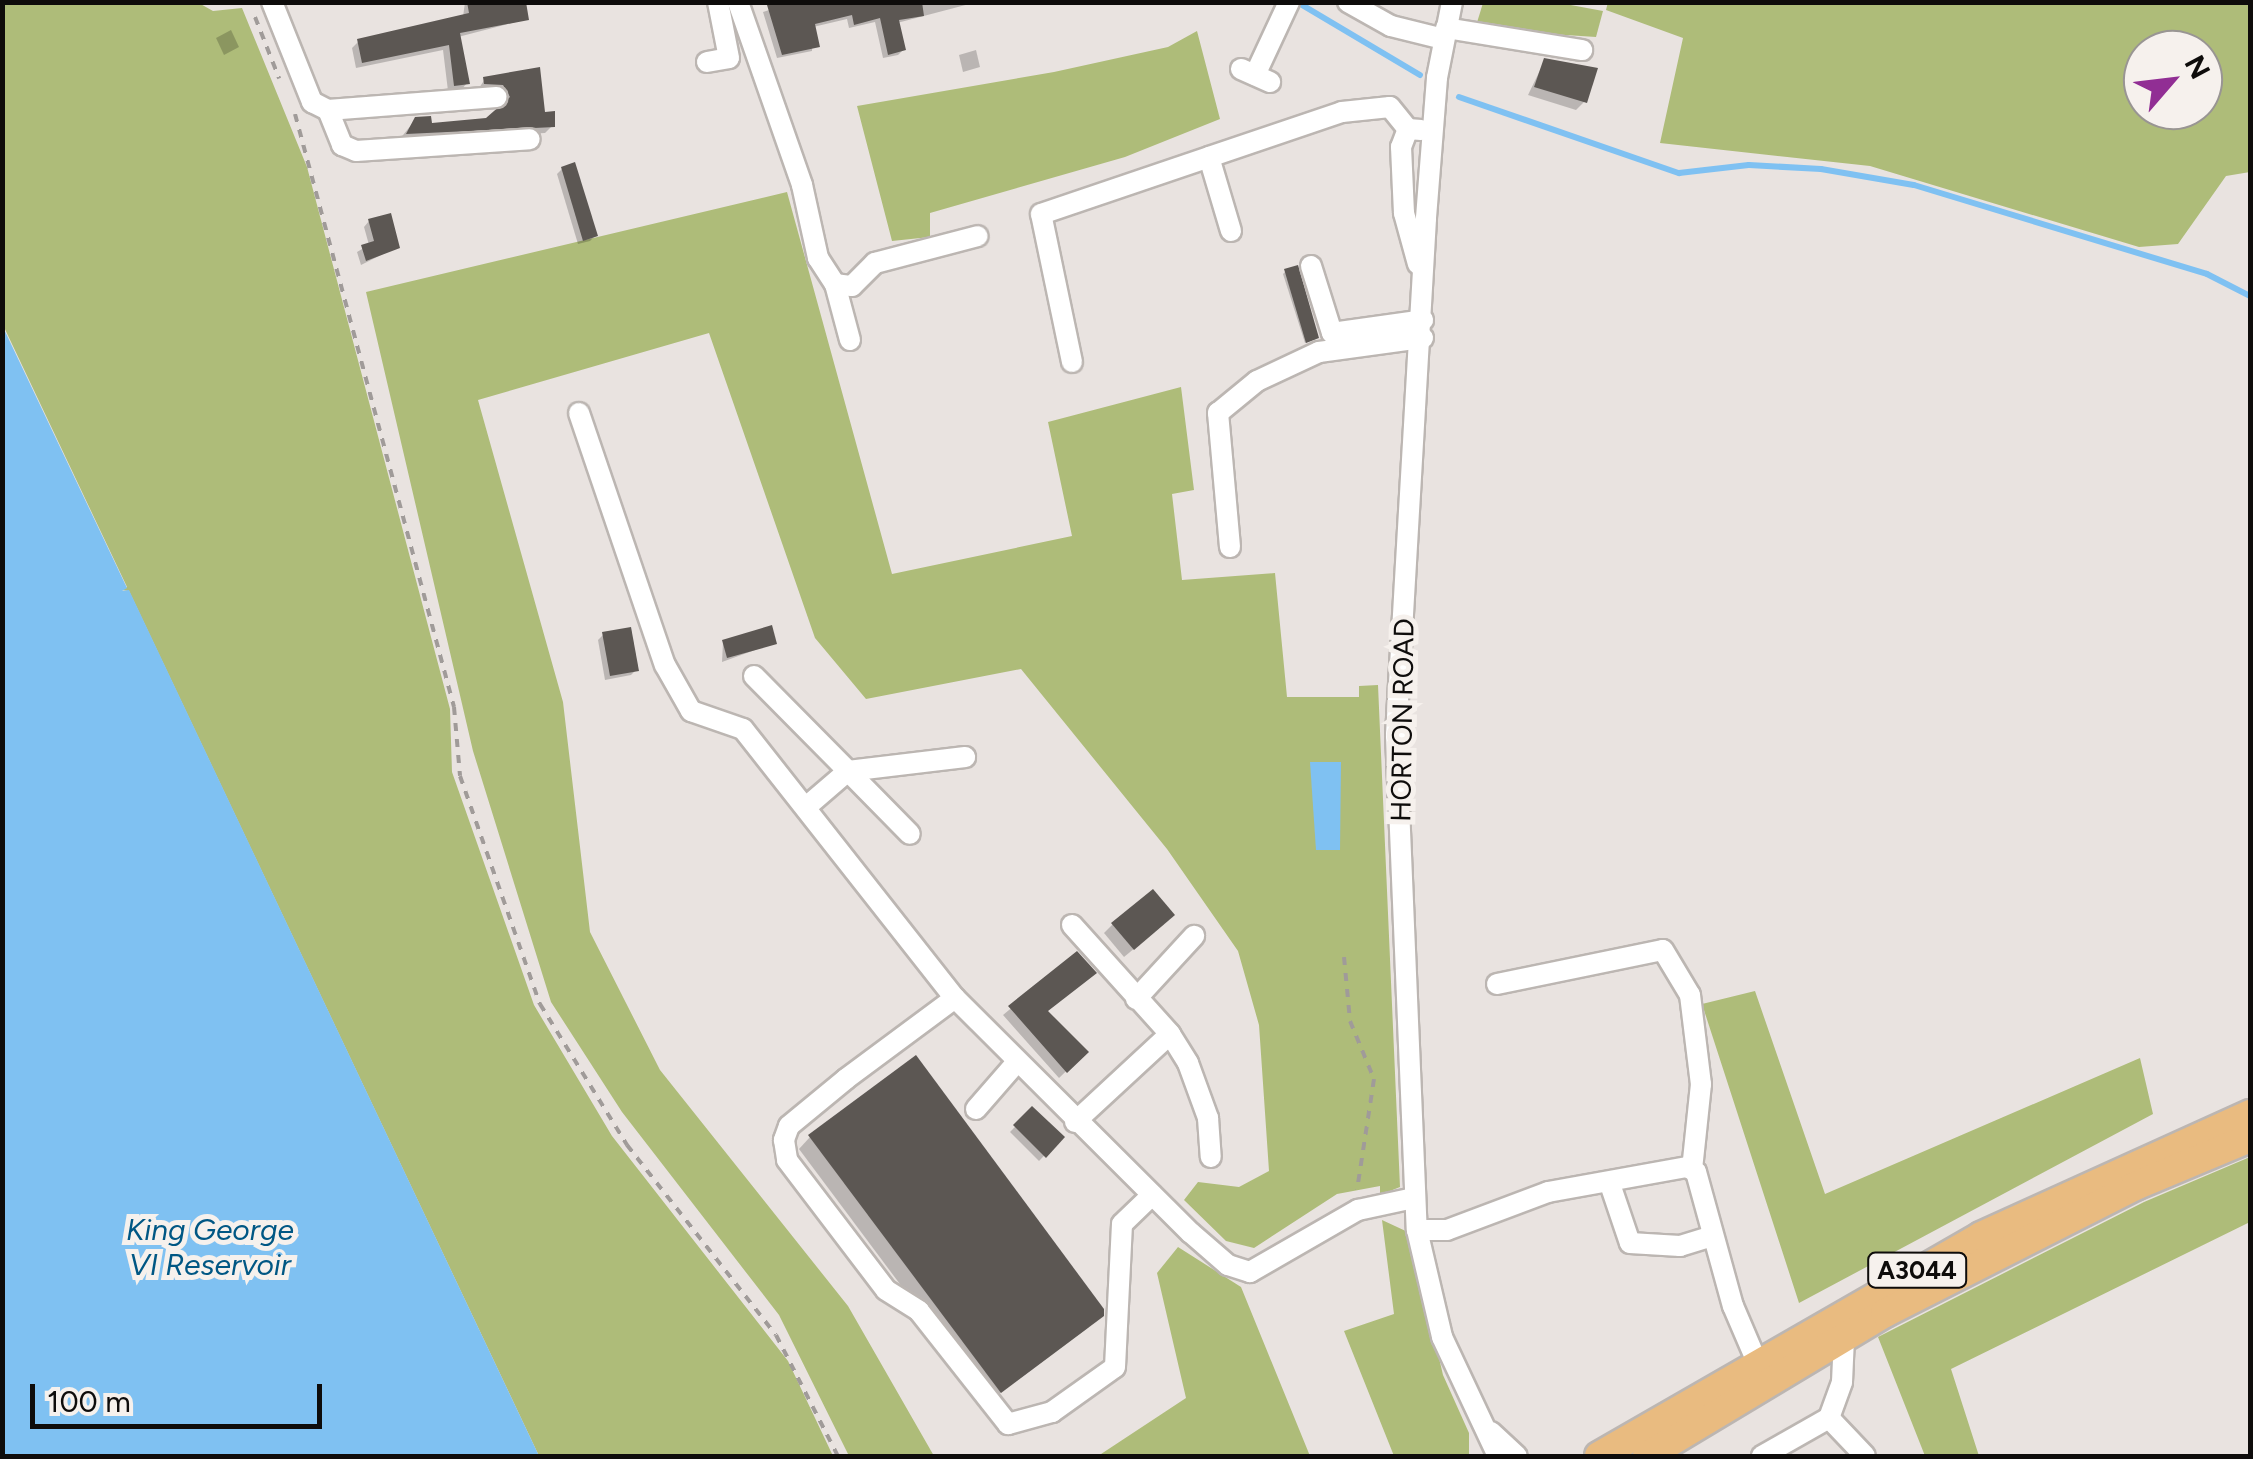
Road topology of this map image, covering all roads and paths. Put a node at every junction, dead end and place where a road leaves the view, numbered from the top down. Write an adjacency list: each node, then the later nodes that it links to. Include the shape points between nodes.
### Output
1 (252, 2): 14 (path)
2 (272, 2): 17 (street, via 312,102)
3 (718, 2): 12 (street, via 729,58)
4 (738, 2): 26 (street, via 802,185 818,258)
5 (1348, 2): 10 (street, via 1392,26)
6 (1452, 2): 10 (street, HORTON ROAD)
7 (1586, 2): 8 (path)
8 (1596, 2)
9 (1288, 4): 13 (street)
10 (1444, 34): 11 (street); 19 (street, HORTON ROAD)
11 (1582, 50)
12 (707, 62)
13 (1255, 76)
14 (281, 82)
15 (496, 97): 17 (street)
16 (288, 98): 61 (path, via 320,192 454,706 460,776 540,1004 608,1118 776,1335)
17 (328, 110): 20 (street, via 342,145 356,151)
18 (1408, 129): 19 (street); 21 (street, via 1390,107 1342,112); 25 (street, via 1402,148 1404,213)
19 (1433, 130): 25 (street, HORTON ROAD)
20 (530, 139)
21 (1208, 157): 22 (street); 29 (street, via 1042,214)
22 (1231, 231)
23 (978, 236): 26 (street, via 875,262 852,286)
24 (1311, 266): 27 (street, via 1332,333)
25 (1422, 282): 27 (street, HORTON ROAD)
26 (836, 284): 28 (street)
27 (1423, 329): 31 (street, via 1320,352 1257,380 1218,413); 53 (street, HORTON ROAD, via 1396,735)
28 (850, 340)
29 (1072, 362)
30 (580, 413): 35 (street, via 678,691 706,721 743,729)
31 (1230, 547)
32 (754, 676): 34 (street)
33 (965, 757): 34 (street)
34 (848, 771): 35 (street); 36 (street)
35 (806, 806): 41 (street)
36 (910, 834)
37 (1072, 926): 42 (street)
38 (1194, 936): 42 (street)
39 (1344, 957): 54 (path, via 1350,1021 1374,1079)
40 (1497, 984): 50 (street, via 1664,950 1690,994 1701,1084)
41 (954, 998): 44 (street); 52 (street, via 789,1126 784,1140 787,1160 886,1290 919,1311 1008,1424 1052,1412 1115,1367 1122,1224)
42 (1136, 999): 43 (street)
43 (1170, 1034): 47 (street); 49 (street, via 1208,1118)
44 (1016, 1063): 45 (street); 47 (street)
45 (976, 1108)
46 (2250, 1114): 58 (main road, A3044, via 1996,1228)
47 (1075, 1122): 52 (street)
48 (2250, 1138): 57 (main road, A3044, via 2061,1222)
49 (1211, 1157)
50 (1692, 1170): 51 (street, via 1650,1169); 56 (street)
51 (1610, 1184): 55 (street, via 1548,1192 1447,1230); 56 (street, via 1630,1243 1680,1246)
52 (1152, 1195): 54 (street, via 1228,1265 1250,1272)
53 (1414, 1198): 54 (street); 55 (street, HORTON ROAD)
54 (1358, 1210)
55 (1417, 1230): 60 (street, HORTON ROAD, via 1442,1336)
56 (1713, 1236): 58 (street)
57 (1844, 1338): 59 (street, via 1842,1382); 65 (main road, A3044)
58 (1757, 1362): 64 (main road, A3044)
59 (1829, 1418): 66 (street); 67 (street)
60 (1486, 1427): 62 (street, HORTON ROAD); 63 (street, HORTON ROAD)
61 (838, 1456)
62 (1498, 1456)
63 (1516, 1456)
64 (1599, 1456)
65 (1647, 1456)
66 (1762, 1456)
67 (1865, 1456)

